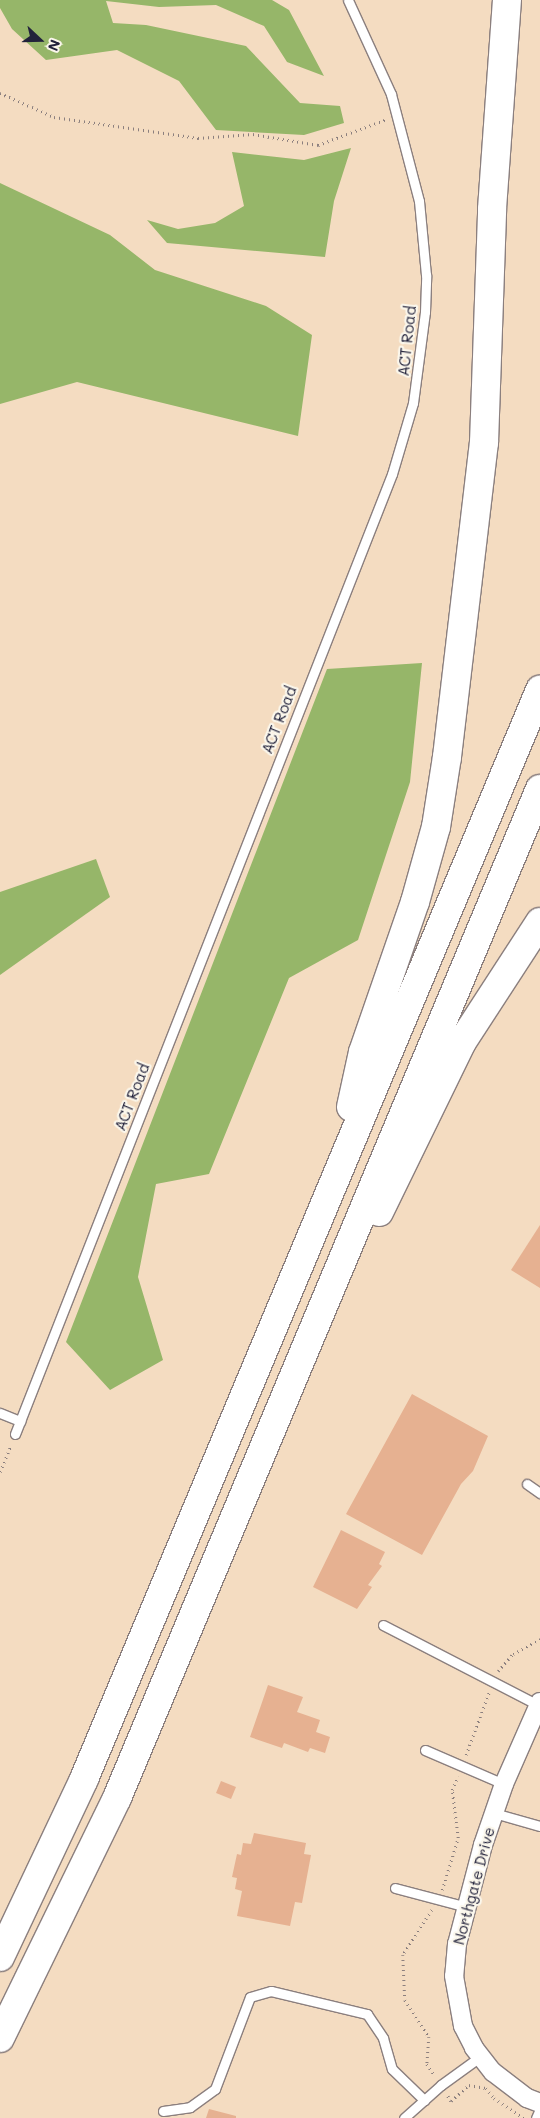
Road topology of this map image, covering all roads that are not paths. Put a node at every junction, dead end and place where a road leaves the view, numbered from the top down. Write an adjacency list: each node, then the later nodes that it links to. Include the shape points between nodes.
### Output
1 (348, 0): 9 (lane, ACT Road, via 377,60 398,115 419,201 426,275 420,367 404,439)
2 (507, 0): 6 (highway, via 492,209 484,443 447,757 436,827 415,902 362,1052)
3 (540, 690): 6 (highway)
4 (540, 789): 7 (highway)
5 (540, 922): 7 (highway, via 462,1042 380,1211)
6 (337, 1172): 21 (highway, via 84,1779)
7 (343, 1253): 22 (highway, via 116,1798)
8 (0, 1413): 9 (lane)
9 (20, 1421): 10 (lane, ACT Road)
10 (15, 1434)
11 (526, 1484): 12 (lane)
12 (540, 1493)
13 (383, 1625): 14 (lane)
14 (539, 1704): 16 (street, Northgate Drive)
15 (425, 1750): 16 (lane)
16 (504, 1784): 17 (street, Northgate Drive)
17 (494, 1813): 18 (lane); 20 (street, Northgate Drive)
18 (540, 1826)
19 (395, 1888): 20 (lane)
20 (467, 1907): 23 (street, Northgate Drive, via 456,1944 455,1984 463,2026)
21 (0, 1957)
22 (0, 2038)
23 (481, 2056): 24 (lane); 25 (street, Northgate Drive, via 493,2072 527,2098)
24 (424, 2100): 27 (lane, via 392,2069 383,2038 368,2014 271,1991 250,1997 215,2089 190,2107); 28 (lane)
25 (540, 2103)
26 (540, 2109): 29 (lane)
27 (163, 2111)
28 (404, 2118)
29 (536, 2118)

